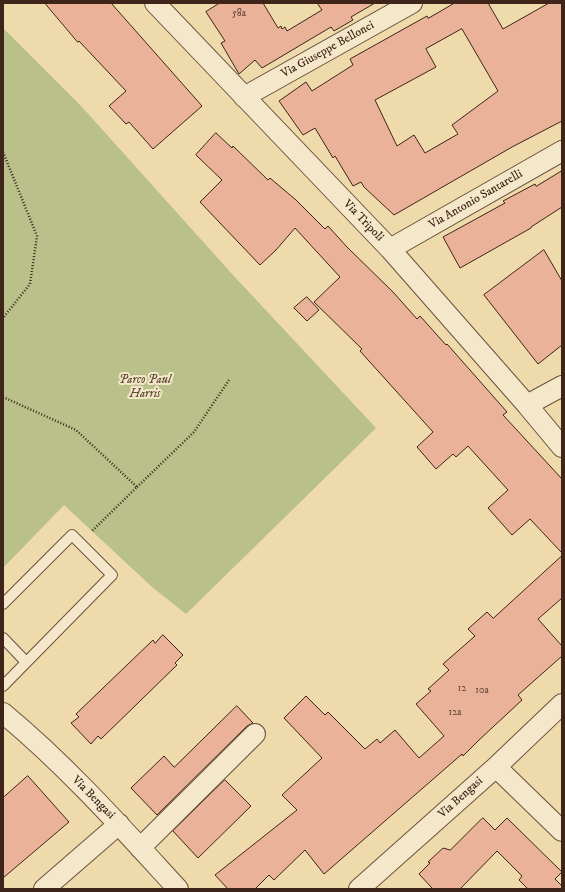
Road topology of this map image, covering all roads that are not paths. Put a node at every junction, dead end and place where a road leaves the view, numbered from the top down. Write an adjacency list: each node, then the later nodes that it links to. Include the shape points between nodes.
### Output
1 (155, 3): 3 (street, Via Tripoli)
2 (412, 3): 3 (street, Via Giuseppe Bellonci)
3 (244, 97): 5 (street, Via Tripoli)
4 (562, 151): 5 (street, Via Antonio Santarelli)
5 (390, 249): 7 (street, Via Tripoli)
6 (562, 386): 7 (street)
7 (527, 405): 8 (street, Via Tripoli)
8 (562, 447)
9 (3, 604): 11 (lane, via 72,535 112,575)
10 (3, 638): 11 (lane)
11 (26, 662): 12 (lane)
12 (3, 686)
13 (562, 704): 16 (street, Via Bengasi)
14 (3, 713): 17 (street, Via Bengasi, via 38,743)
15 (255, 734): 19 (street)
16 (496, 767): 18 (street); 22 (street, Via Bengasi)
17 (119, 824): 19 (street, Via Bengasi); 20 (street)
18 (562, 831)
19 (140, 848): 21 (street, Via Bengasi)
20 (44, 889)
21 (178, 889)
22 (359, 889)

